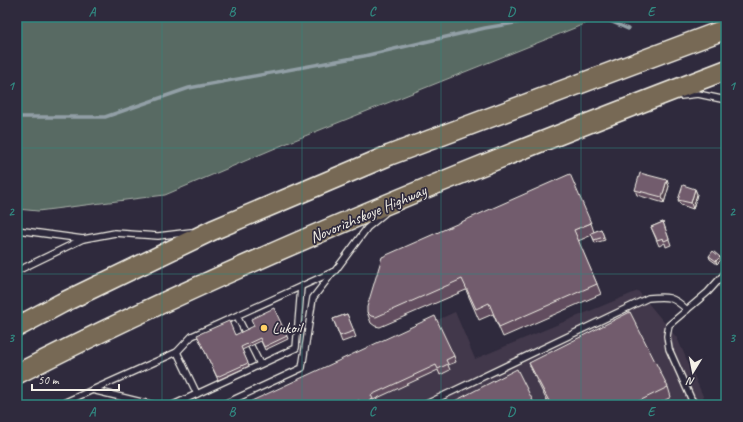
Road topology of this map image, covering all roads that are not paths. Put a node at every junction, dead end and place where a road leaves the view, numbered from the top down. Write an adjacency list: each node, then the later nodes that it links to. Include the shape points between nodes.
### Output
1 (726, 30): 7 (highway, via 390,155)
2 (726, 70): 3 (highway, Novorizhskoye Highway)
3 (653, 98): 4 (lane, via 698,94); 5 (highway, Novorizhskoye Highway)
4 (726, 100)
5 (402, 199): 10 (lane, via 367,228); 20 (highway, Novorizhskoye Highway, via 210,281 89,337)
6 (17, 230): 8 (lane)
7 (213, 230): 8 (lane, via 158,236 115,233); 15 (highway)
8 (83, 239): 9 (lane)
9 (17, 271)
10 (334, 271): 12 (lane); 27 (lane, via 313,298 302,368)
11 (726, 272): 13 (lane)
12 (301, 286): 14 (lane); 19 (lane, via 296,348)
13 (687, 310): 23 (lane, via 669,325 667,336 669,349); 28 (lane, via 676,300 648,298)
14 (237, 316): 16 (lane); 18 (lane, via 192,336)
15 (17, 327)
16 (246, 334)
17 (251, 346): 19 (lane)
18 (177, 352): 21 (lane); 22 (lane)
19 (260, 364): 22 (lane)
20 (17, 374)
21 (92, 390): 24 (lane); 25 (lane)
22 (197, 394): 26 (lane)
23 (694, 403): 29 (lane)
24 (59, 405)
25 (154, 405)
26 (173, 405)
27 (222, 405)
28 (424, 405)
29 (686, 405)

